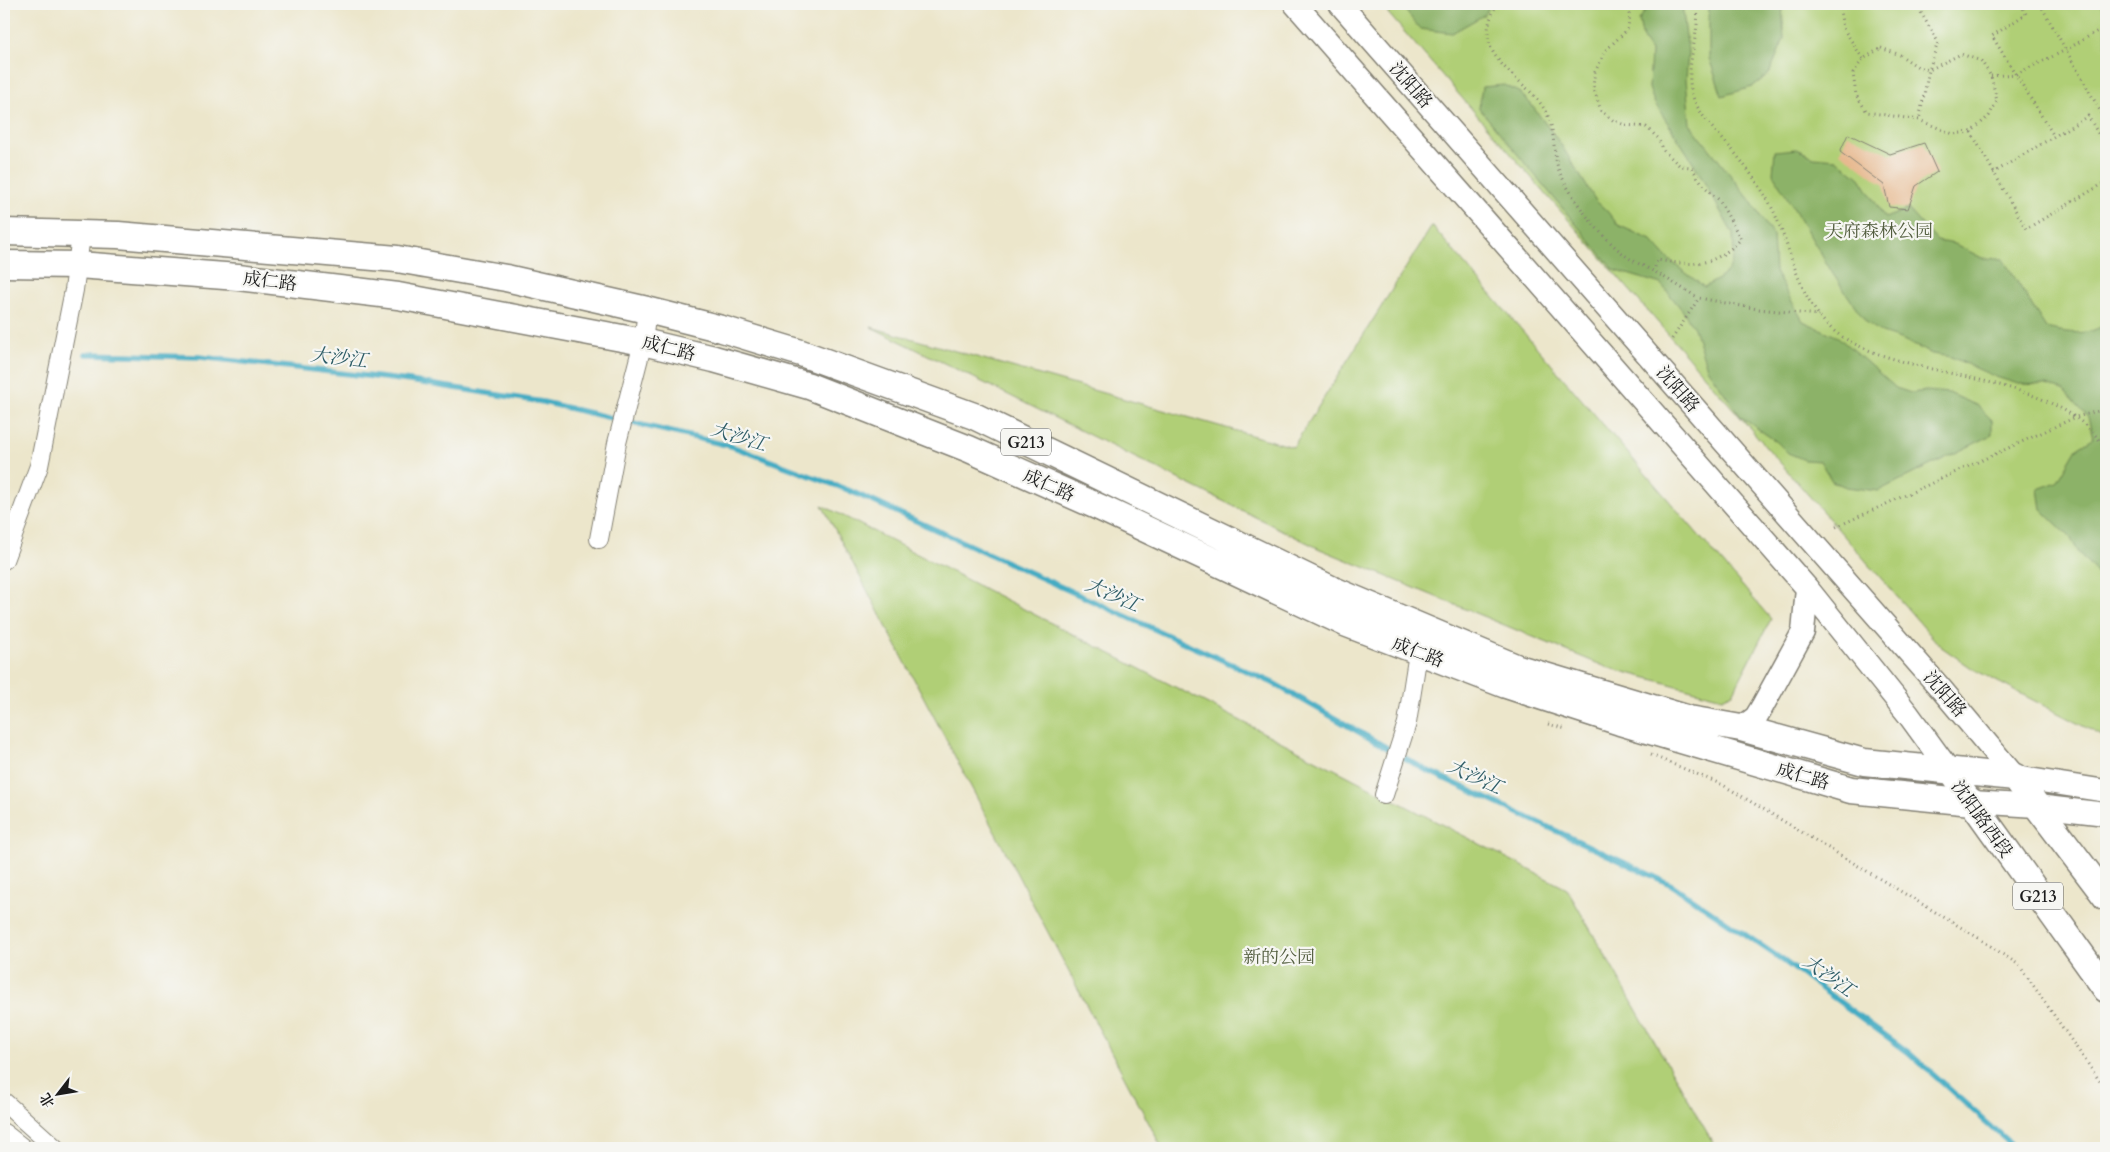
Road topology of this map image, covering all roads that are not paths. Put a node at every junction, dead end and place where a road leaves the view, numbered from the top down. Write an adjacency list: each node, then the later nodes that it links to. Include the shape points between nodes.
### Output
1 (1295, 4): 11 (main road, 沈阳路)
2 (1340, 4): 15 (main road, 沈阳路)
3 (4, 232): 4 (highway, 成仁路 / G213)
4 (81, 235): 6 (street); 7 (highway, 成仁路 / G213, via 118,235 397,259 506,278)
5 (4, 264): 6 (highway, 成仁路 / G213)
6 (78, 265): 8 (highway, 成仁路 / G213, via 238,277 398,296); 10 (street, via 39,466)
7 (647, 310): 8 (street); 13 (highway, 成仁路 / G213, via 801,353 974,416 1331,589 1518,668 1689,719)
8 (643, 342): 9 (street, via 616,443); 12 (highway, 成仁路 / G213, via 809,386 897,420 1101,508 1345,623)
9 (599, 539)
10 (4, 560)
11 (1806, 588): 13 (main road, via 1803,632 1756,717); 14 (main road, 沈阳路, via 1908,714)
12 (1418, 653): 17 (street, via 1407,723); 18 (highway, 成仁路 / G213, via 1612,720 1852,790)
13 (1741, 728): 14 (highway, 成仁路 / G213, via 1864,762)
14 (1947, 770): 15 (highway, 成仁路 / G213); 18 (main road, 沈阳路西段)
15 (2015, 776): 16 (main road); 19 (highway)
16 (2106, 791)
17 (1384, 795)
18 (1972, 802): 19 (main road, 成仁路); 22 (highway, 沈阳路西段 / G213)
19 (2037, 806): 20 (main road, 成仁路); 21 (highway)
20 (2106, 814)
21 (2106, 897)
22 (2106, 989)
23 (4, 1102): 26 (street)
24 (4, 1133): 25 (street)
25 (23, 1148)
26 (55, 1148)

